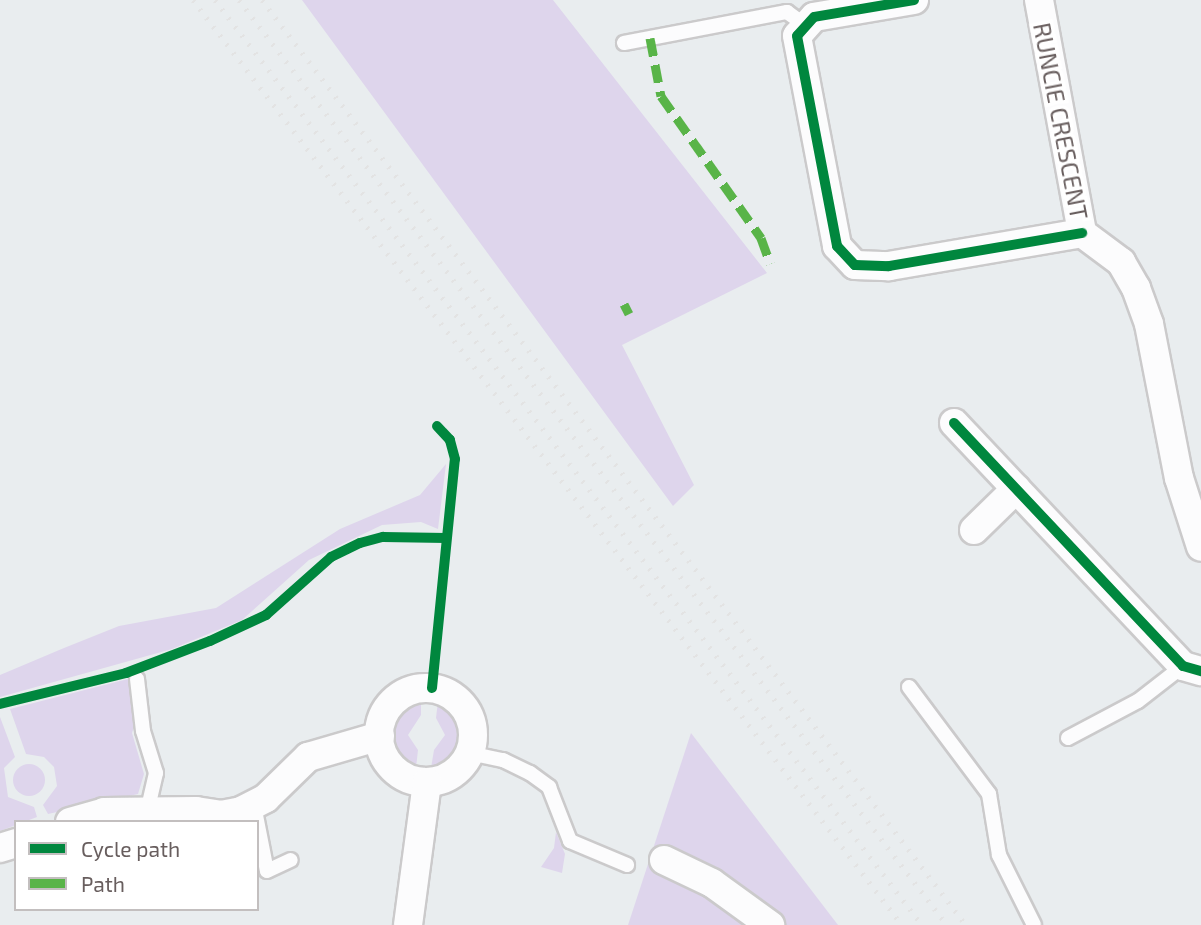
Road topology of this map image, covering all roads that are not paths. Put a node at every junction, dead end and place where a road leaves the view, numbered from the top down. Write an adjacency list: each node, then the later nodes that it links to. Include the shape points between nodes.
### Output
1 (914, 0): 3 (street, via 814,17)
2 (1039, 0): 5 (street, RUNCIE CRESCENT)
3 (806, 26): 4 (lane, via 787,12); 5 (street, RUNCIE CRESCENT, via 797,36 827,211 836,246 855,265 890,266)
4 (624, 43)
5 (1082, 233): 9 (street, via 1121,262 1136,288 1149,324 1179,478)
6 (954, 423): 7 (street)
7 (1016, 489): 8 (street); 10 (street)
8 (974, 530)
9 (1201, 547)
10 (1192, 668): 14 (lane)
11 (136, 679): 18 (lane, via 143,731 156,773)
12 (909, 687): 27 (lane, via 989,794 999,855)
13 (380, 736): 15 (street, via 383,717 395,700 412,690 432,688 453,696 466,710 472,726); 16 (street, via 383,754 394,769); 17 (street, via 308,757)
14 (1068, 738)
15 (469, 753): 16 (street, via 452,774); 24 (lane, via 530,772 549,787 570,841)
16 (427, 782): 25 (street)
17 (254, 806): 18 (street, via 221,816); 20 (lane)
18 (147, 812): 19 (street, via 104,813)
19 (78, 820)
20 (257, 820)
21 (259, 831): 22 (lane, via 267,871)
22 (291, 860)
23 (664, 860): 26 (street, via 712,883)
24 (628, 865)
25 (408, 925)
26 (770, 925)
27 (1034, 925)

